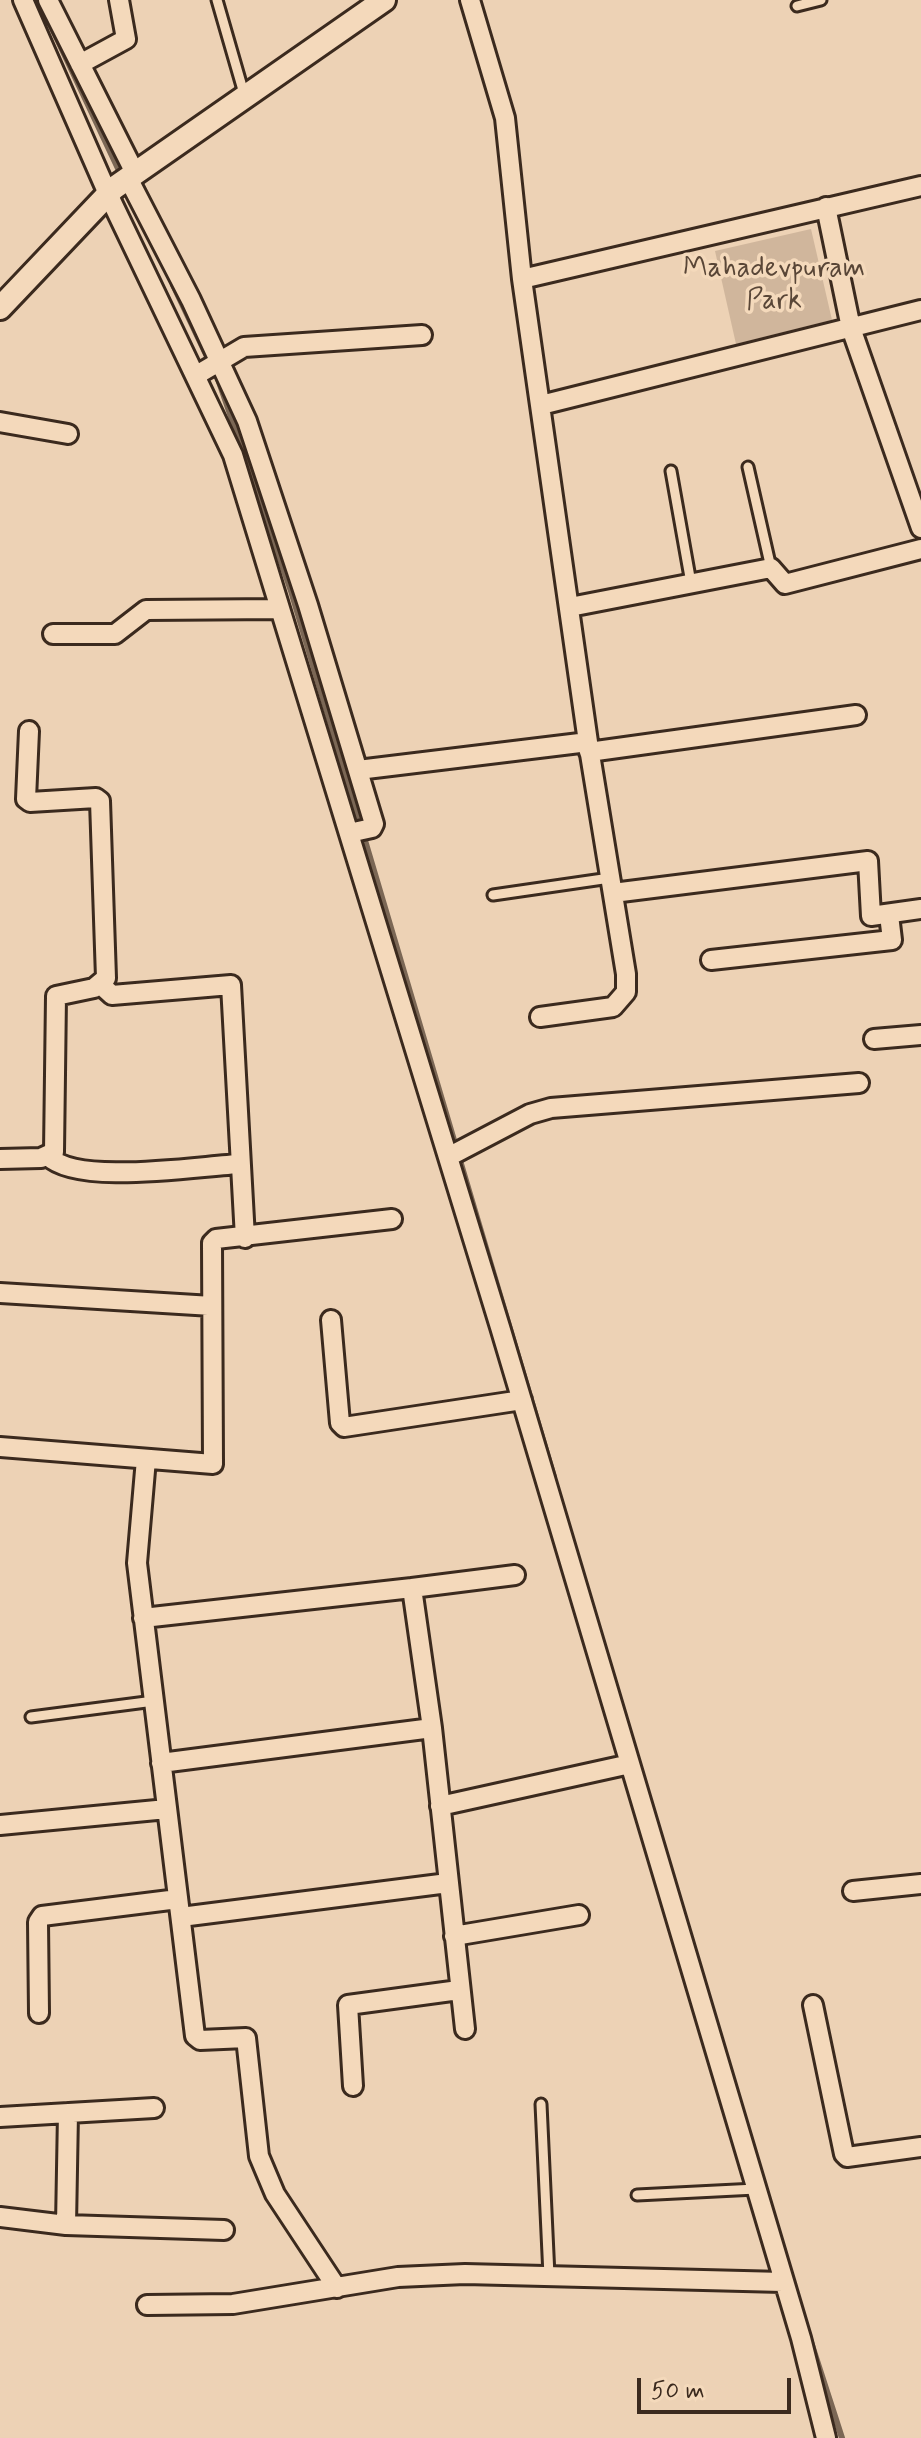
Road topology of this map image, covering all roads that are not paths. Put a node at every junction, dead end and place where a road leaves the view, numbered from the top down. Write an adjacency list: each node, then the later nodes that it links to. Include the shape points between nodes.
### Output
1 (23, 0): 11 (street)
2 (48, 0): 9 (street)
3 (119, 0): 9 (street, via 126,39)
4 (217, 0): 10 (lane)
5 (384, 0): 10 (street)
6 (470, 0): 14 (street, via 505,118)
7 (821, 0): 8 (lane)
8 (797, 6)
9 (80, 64): 11 (street)
10 (245, 97): 11 (street)
11 (122, 182): 15 (street); 19 (street); 19 (street)
12 (921, 186): 13 (street)
13 (826, 207): 14 (street); 17 (street)
14 (522, 279): 20 (street)
15 (4, 298)
16 (921, 310): 17 (street)
17 (851, 328): 20 (street); 25 (street)
18 (422, 335): 19 (street, via 244,347)
19 (208, 370): 30 (street); 35 (street, via 247,421)
20 (541, 405): 29 (street)
21 (0, 422): 22 (street)
22 (68, 434)
23 (748, 467): 27 (lane)
24 (671, 471): 28 (lane)
25 (921, 528)
26 (921, 549): 27 (street, via 785,584)
27 (771, 568): 28 (street)
28 (691, 583): 29 (street)
29 (570, 607): 34 (street)
30 (280, 609): 31 (street, via 146,610 115,634); 36 (street)
31 (53, 634)
32 (856, 715): 34 (street)
33 (29, 731): 42 (street, via 26,799 100,801 106,978)
34 (588, 747): 35 (street); 37 (street)
35 (358, 770): 36 (street, via 374,824)
36 (359, 831): 47 (street)
37 (612, 885): 38 (lane); 40 (street, via 868,861 871,916); 43 (street, via 626,992 613,1007)
38 (493, 895)
39 (921, 909): 40 (street)
40 (889, 915): 41 (street, via 892,940)
41 (711, 960)
42 (101, 985): 48 (street, via 56,996 54,1152); 50 (street, via 112,995 231,985)
43 (540, 1017)
44 (921, 1035): 45 (street)
45 (874, 1039)
46 (859, 1083): 47 (street, via 551,1108)
47 (456, 1154): 56 (street)
48 (48, 1156): 49 (street); 50 (street, via 63,1167 91,1172)
49 (0, 1159)
50 (240, 1164): 52 (street)
51 (392, 1219): 52 (street)
52 (245, 1238): 54 (street, via 212,1243)
53 (0, 1293): 54 (street)
54 (212, 1306): 58 (street, via 213,1464)
55 (331, 1320): 56 (street, via 344,1427)
56 (522, 1400): 66 (street)
57 (0, 1447): 58 (street)
58 (146, 1459): 61 (street, via 137,1563)
59 (515, 1575): 60 (street)
60 (412, 1588): 61 (street); 64 (street)
61 (143, 1618): 62 (street)
62 (154, 1701): 63 (lane); 65 (street)
63 (31, 1717)
64 (432, 1728): 65 (street); 67 (street)
65 (161, 1763): 68 (street)
66 (630, 1764): 67 (street); 86 (street)
67 (440, 1806): 70 (street)
68 (167, 1809): 69 (street); 73 (street)
69 (0, 1825)
70 (448, 1883): 73 (street); 75 (street)
71 (921, 1884): 72 (street)
72 (853, 1891)
73 (179, 1908): 78 (street, via 42,1916); 93 (street, via 195,2036 246,2038 259,2156 275,2194)
74 (579, 1915): 75 (street)
75 (454, 1936): 76 (street)
76 (459, 1990): 79 (street); 80 (street, via 348,2005)
77 (813, 2005): 85 (street, via 844,2154)
78 (39, 2013)
79 (465, 2029)
80 (353, 2086)
81 (541, 2104): 91 (lane)
82 (154, 2108): 83 (street)
83 (68, 2113): 84 (street); 89 (street)
84 (0, 2117)
85 (921, 2147)
86 (756, 2189): 87 (lane); 92 (street)
87 (637, 2195)
88 (0, 2217): 89 (street)
89 (66, 2225): 90 (street)
90 (224, 2230)
91 (549, 2276): 92 (street); 93 (street, via 398,2277)
92 (783, 2282): 95 (street)
93 (337, 2288): 94 (street, via 233,2304)
94 (147, 2305)
95 (826, 2438)

